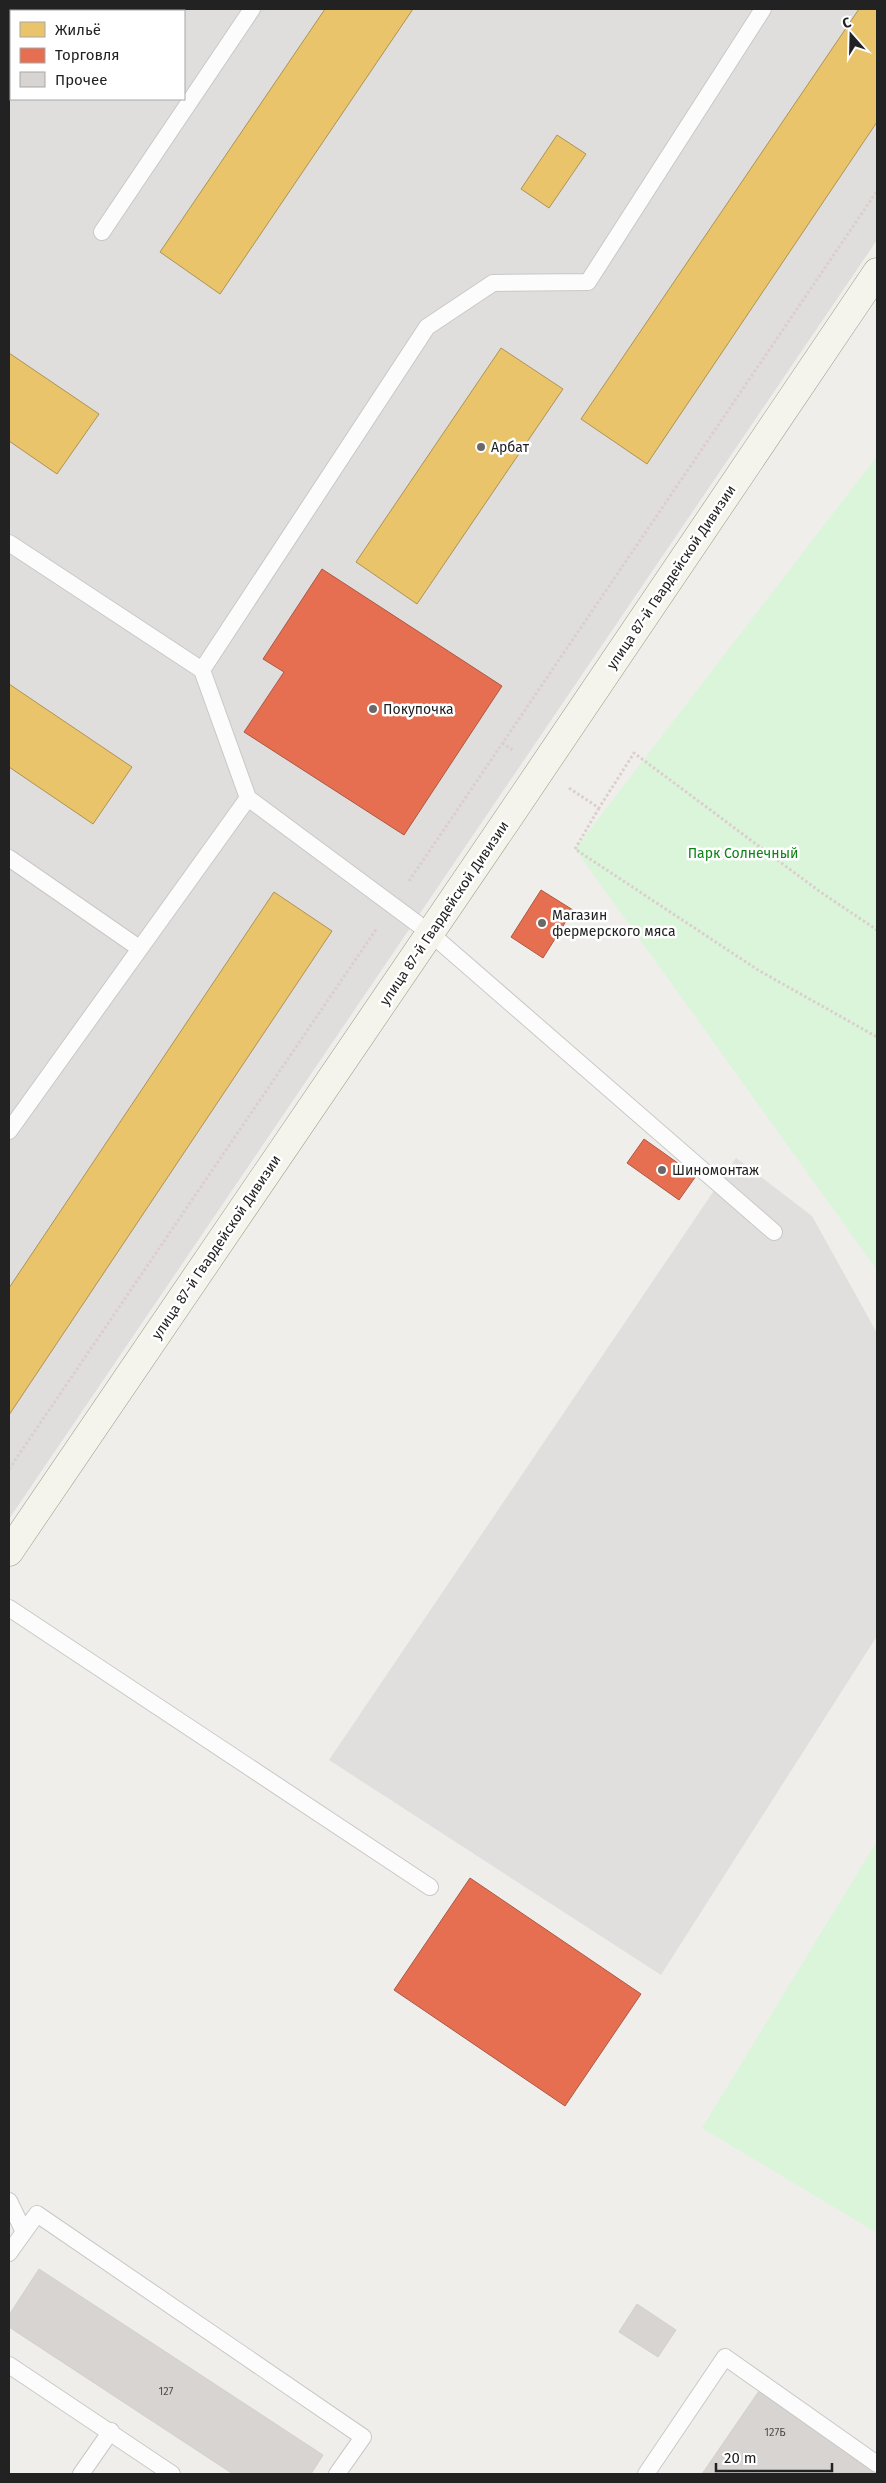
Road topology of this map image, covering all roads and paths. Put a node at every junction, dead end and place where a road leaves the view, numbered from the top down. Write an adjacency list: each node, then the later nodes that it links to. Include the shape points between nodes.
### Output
1 (252, 9): 4 (lane)
2 (763, 9): 7 (lane, via 588,282 493,282 427,327)
3 (877, 192): 8 (path)
4 (102, 232)
5 (877, 272): 9 (street, улица 87-й Гвардейской Дивизии)
6 (9, 542): 7 (lane)
7 (202, 670): 10 (lane)
8 (502, 743): 9 (path); 13 (path)
9 (542, 770): 11 (path); 15 (street, улица 87-й Гвардейской Дивизии)
10 (248, 798): 13 (lane); 16 (lane)
11 (598, 808): 14 (path, via 634,753 819,891); 17 (path, via 575,850 758,970)
12 (9, 858): 16 (lane)
13 (392, 905): 15 (lane); 20 (path)
14 (877, 930)
15 (430, 933): 19 (lane); 21 (street, улица 87-й Гвардейской Дивизии)
16 (139, 948): 18 (lane)
17 (877, 1037)
18 (9, 1131)
19 (774, 1232)
20 (9, 1469)
21 (9, 1552)
22 (9, 1608): 23 (lane)
23 (430, 1887)
24 (9, 2201): 25 (lane)
25 (24, 2232): 26 (lane); 32 (lane, via 37,2214 363,2437)
26 (9, 2253)
27 (9, 2365): 28 (lane)
28 (111, 2432): 30 (lane); 31 (lane)
29 (877, 2464): 33 (lane, via 725,2357)
30 (81, 2474)
31 (172, 2474)
32 (337, 2474)
33 (646, 2474)

